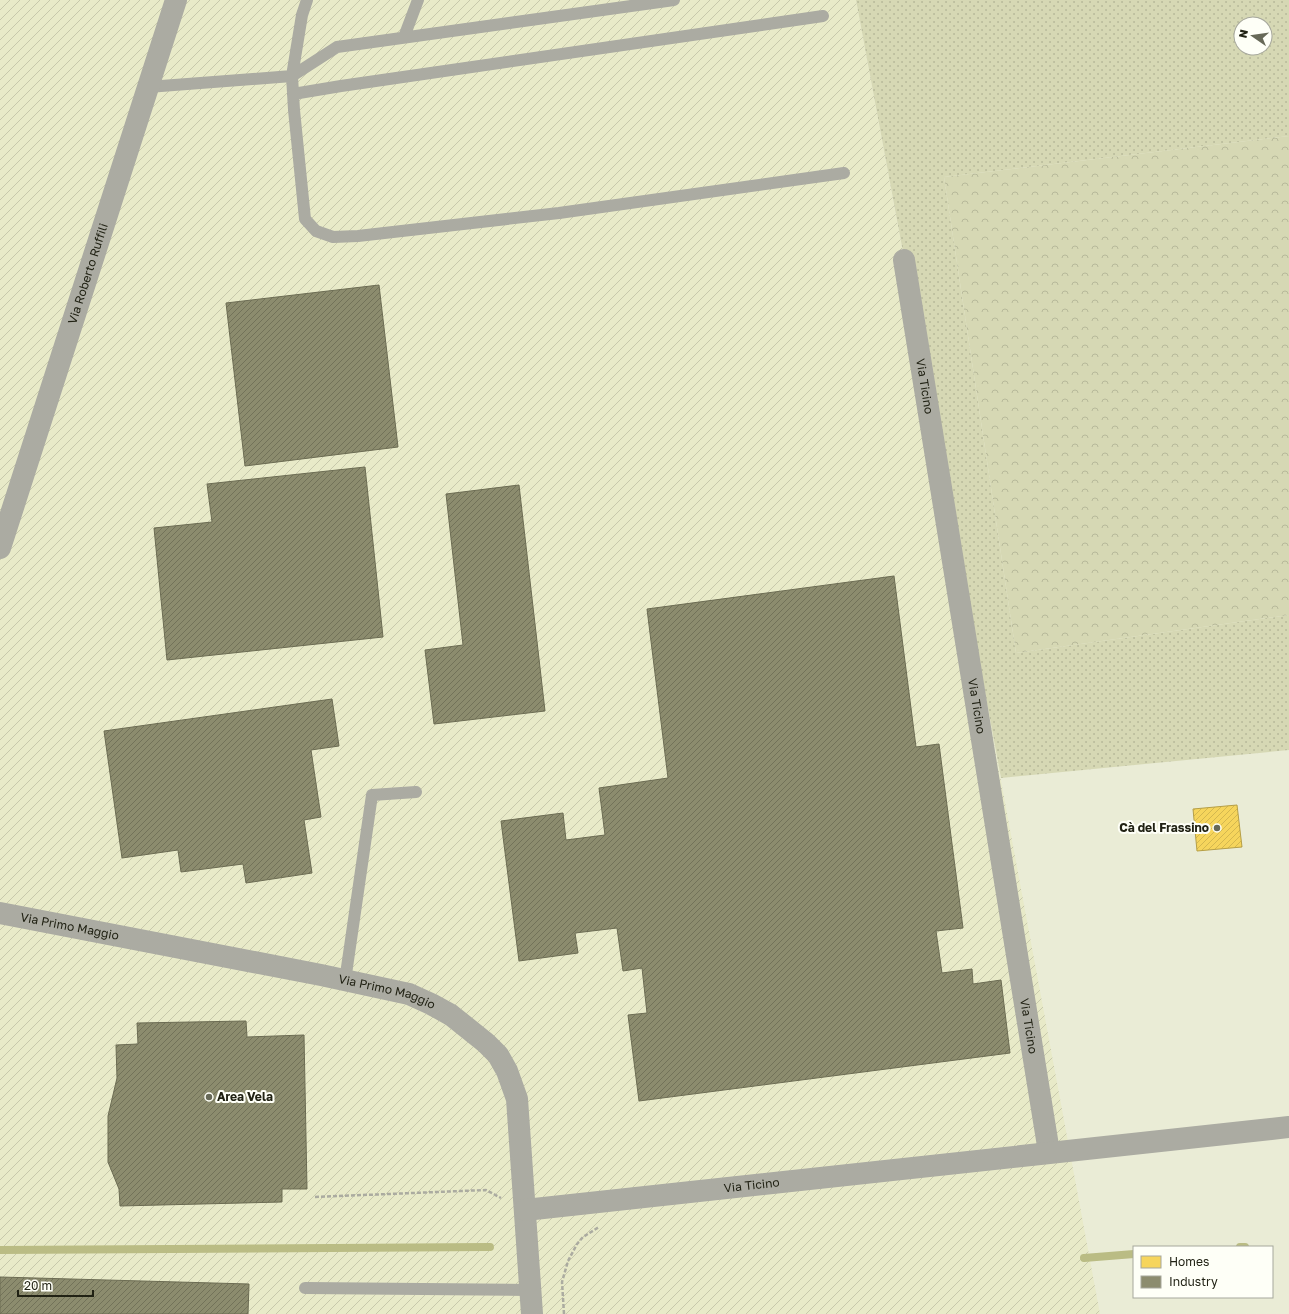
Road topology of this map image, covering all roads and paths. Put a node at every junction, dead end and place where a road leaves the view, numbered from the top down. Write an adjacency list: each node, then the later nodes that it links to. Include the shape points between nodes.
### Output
1 (176, 0): 8 (street, Via Roberto Ruffili)
2 (307, 0): 7 (lane, via 302,15)
3 (418, 0): 6 (lane)
4 (674, 0): 6 (lane)
5 (823, 16): 9 (lane)
6 (404, 37): 7 (lane, via 337,47)
7 (292, 76): 8 (lane); 9 (lane)
8 (148, 87): 12 (street, Via Roberto Ruffili)
9 (293, 94): 10 (lane, via 305,219 316,231 333,237 559,213)
10 (844, 173)
11 (904, 260): 17 (street, Via Ticino)
12 (0, 548)
13 (416, 792): 15 (lane, via 372,795)
14 (0, 913): 15 (street, Via Primo Maggio)
15 (345, 981): 19 (street, Via Primo Maggio, via 409,994 431,1004 451,1015 498,1055 517,1099)
16 (1289, 1127): 17 (street, Via Ticino)
17 (1049, 1152): 19 (street, Via Ticino)
18 (315, 1197): 19 (path, via 486,1190)
19 (525, 1210): 22 (street, Via Primo Maggio)
20 (602, 1226): 24 (path, via 583,1237 570,1256 562,1282)
21 (305, 1288): 22 (lane)
22 (530, 1290): 23 (street, Via Primo Maggio)
23 (532, 1314)
24 (564, 1314)

